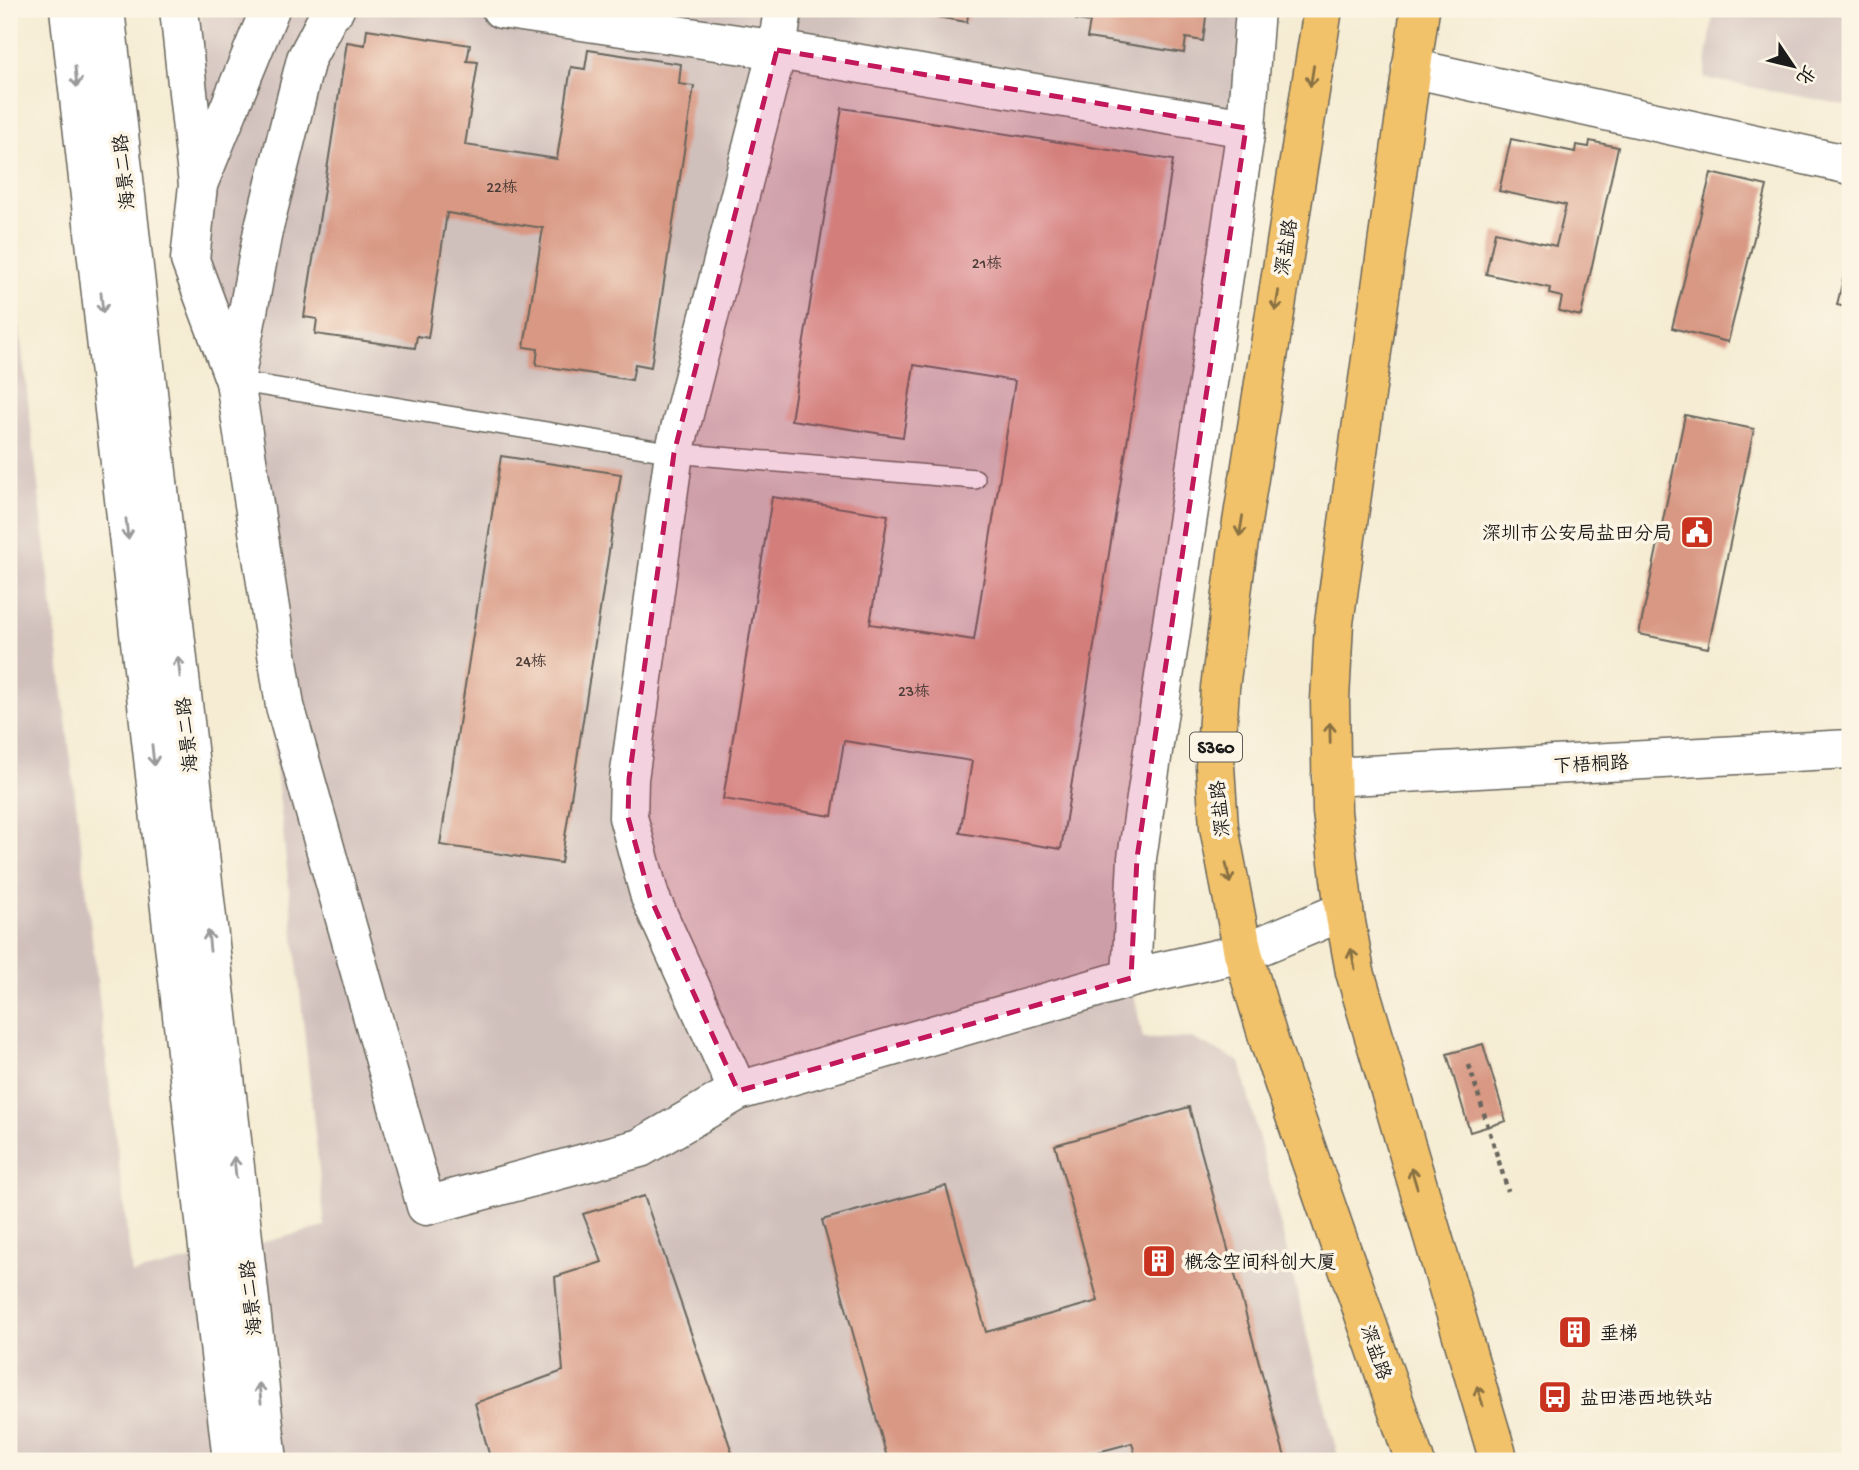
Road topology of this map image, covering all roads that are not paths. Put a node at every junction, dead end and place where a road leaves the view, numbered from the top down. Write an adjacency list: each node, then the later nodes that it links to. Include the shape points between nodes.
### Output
1 (69, 9): 25 (street, 海景二路, one-way to 25)
2 (105, 9): 26 (street, 海景二路, one-way to 2)
3 (179, 9): 15 (street)
4 (270, 9): 15 (street)
5 (335, 9): 16 (street, via 306,59 263,231)
6 (500, 9): 11 (street)
7 (783, 9): 11 (street)
8 (1255, 9): 13 (street)
9 (1323, 9): 22 (main road, 深盐路 / S360, one-way to 22, via 1220,688 1215,766 1219,827)
10 (1420, 9): 12 (main road)
11 (776, 50): 13 (street); 17 (street)
12 (1411, 68): 14 (street); 20 (main road, one-way to 12, via 1334,623)
13 (1246, 128): 23 (street, via 1137,858)
14 (1850, 166)
15 (198, 185): 16 (street, via 190,260)
16 (236, 381): 17 (lane); 24 (street, via 285,706 426,1206 640,1148)
17 (674, 453): 18 (lane); 24 (street, via 629,779 628,817 650,897)
18 (975, 479)
19 (1850, 749): 20 (street, 下梧桐路)
20 (1331, 777): 21 (main road)
21 (1344, 911): 22 (street); 28 (main road, one-way to 21, via 1367,1022)
22 (1243, 953): 23 (street); 27 (main road, 深盐路 / S360, via 1270,1044)
23 (1131, 978): 24 (street)
24 (738, 1091)
25 (232, 1461)
26 (268, 1461)
27 (1415, 1461)
28 (1499, 1461)

